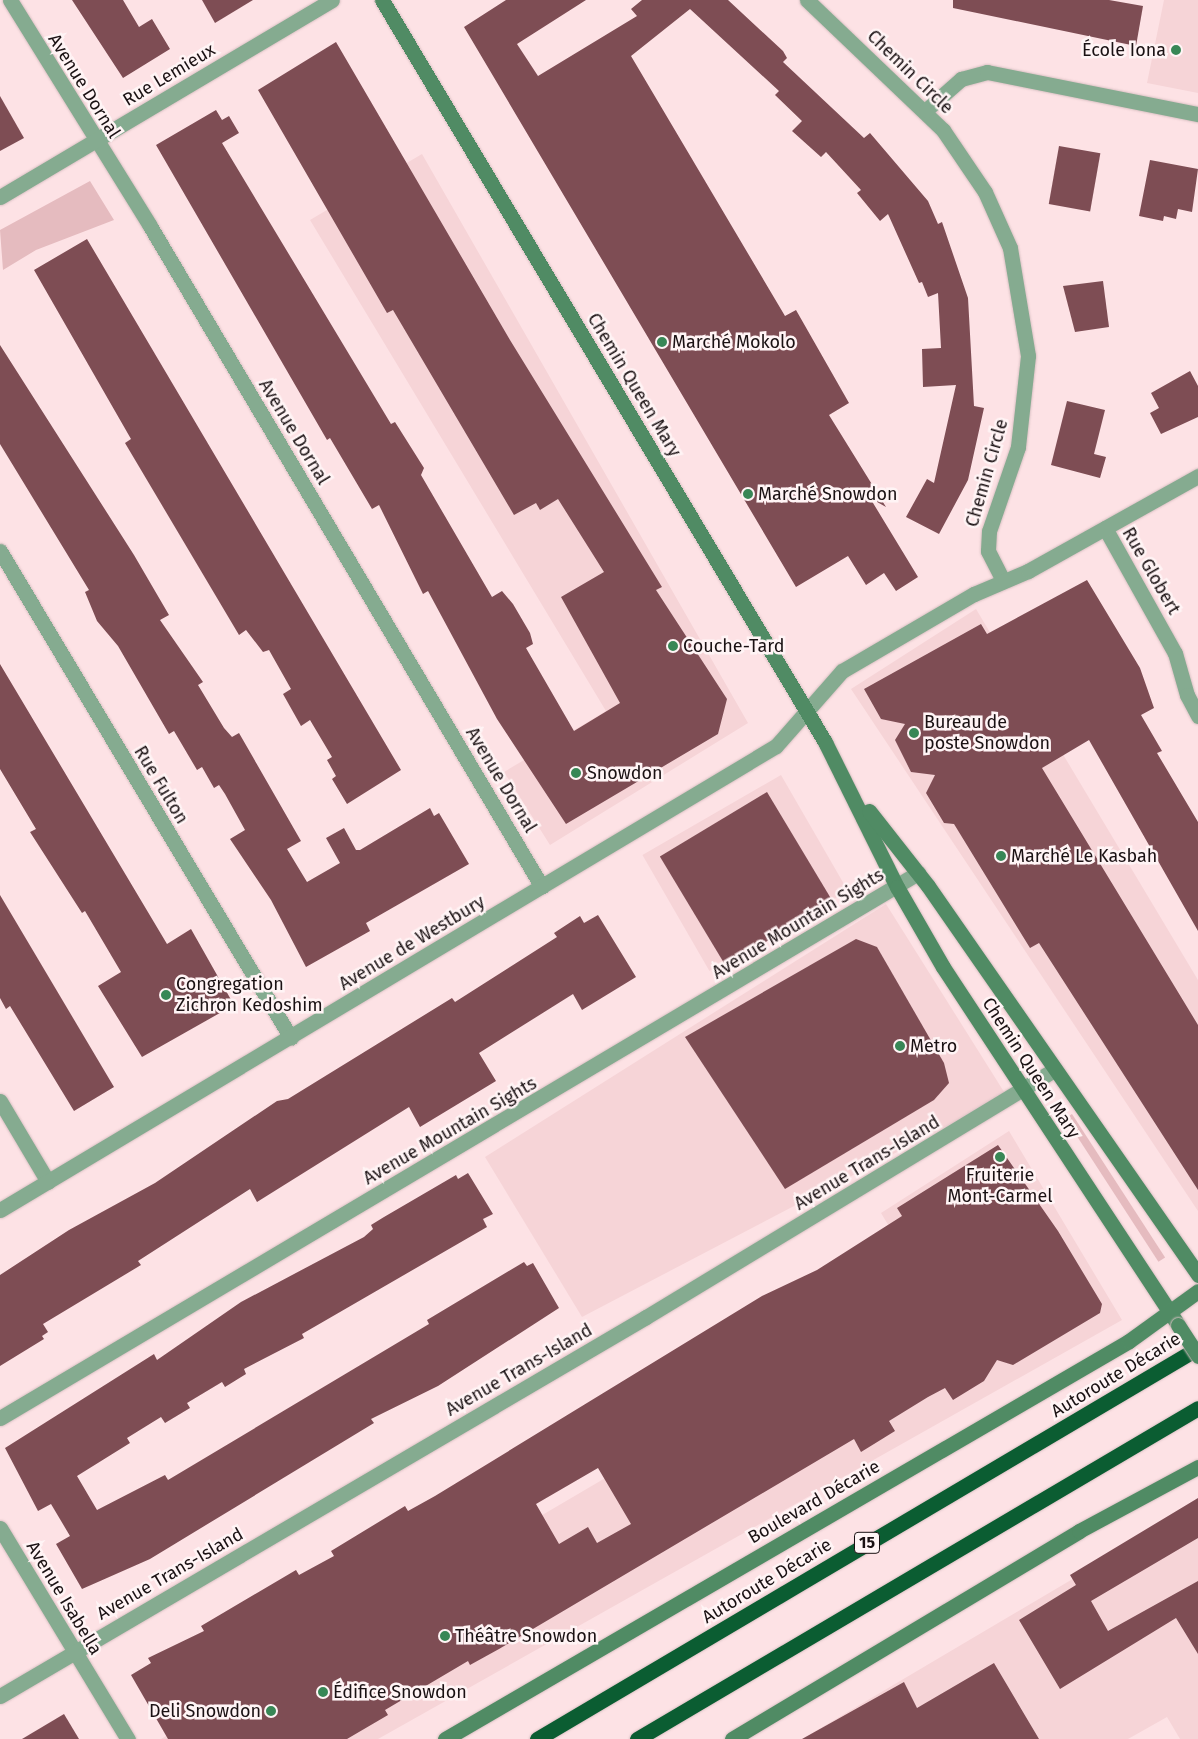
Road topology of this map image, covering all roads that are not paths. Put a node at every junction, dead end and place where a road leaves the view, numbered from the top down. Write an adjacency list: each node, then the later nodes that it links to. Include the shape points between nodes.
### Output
1 (10, 0): 7 (street, Avenue Dornal)
2 (332, 0): 7 (street, Rue Lemieux)
3 (382, 0): 13 (street, Chemin Queen Mary)
4 (807, 0): 5 (street, Chemin Circle)
5 (926, 110): 6 (street, via 960,79 987,72); 12 (street, Chemin Circle, via 985,192 1010,248 1020,288 1028,356 1024,411 1013,466 987,542)
6 (1198, 114)
7 (95, 140): 8 (street, Rue Lemieux); 17 (street, Avenue Dornal, via 150,226)
8 (0, 197)
9 (1198, 476): 10 (street)
10 (1105, 528): 12 (street); 14 (street, Rue Globert, via 1172,647)
11 (0, 551): 19 (street, Rue Fulton)
12 (1003, 580): 13 (street, via 842,671)
13 (806, 711): 15 (street, Chemin Queen Mary); 17 (street, Avenue de Westbury, via 776,746)
14 (1198, 716)
15 (852, 790): 16 (street, Chemin Queen Mary); 18 (street, Chemin Queen Mary)
16 (918, 873): 18 (street, Avenue Mountain Sights); 20 (street, Chemin Queen Mary)
17 (542, 887): 19 (street, Avenue de Westbury)
18 (897, 887): 21 (street, Chemin Queen Mary); 31 (street, Avenue Mountain Sights)
19 (291, 1038): 23 (street, Avenue de Westbury)
20 (1054, 1070): 21 (street, Avenue Trans-Island); 25 (street, Chemin Queen Mary)
21 (1023, 1090): 27 (street, Chemin Queen Mary); 34 (street, Avenue Trans-Island)
22 (0, 1101): 23 (street)
23 (48, 1182): 24 (street, Avenue de Westbury)
24 (0, 1210)
25 (1198, 1275)
26 (1198, 1291): 27 (street, Boulevard Décarie)
27 (1169, 1312): 29 (street, Chemin Queen Mary, bridge); 37 (street, Boulevard Décarie, via 1103,1356)
28 (1198, 1348): 38 (highway, Autoroute Décarie / 15)
29 (1198, 1356)
30 (1198, 1408): 39 (highway)
31 (0, 1418)
32 (1198, 1467): 40 (street, via 1079,1531)
33 (0, 1528): 34 (street, Avenue Isabella)
34 (74, 1652): 35 (street, Avenue Trans-Island); 36 (street, Avenue Isabella)
35 (0, 1696)
36 (128, 1739)
37 (445, 1739)
38 (537, 1739)
39 (637, 1739)
40 (732, 1739)

